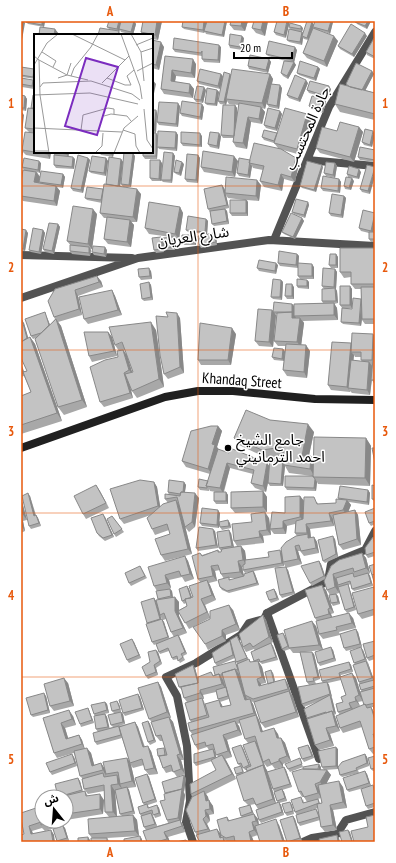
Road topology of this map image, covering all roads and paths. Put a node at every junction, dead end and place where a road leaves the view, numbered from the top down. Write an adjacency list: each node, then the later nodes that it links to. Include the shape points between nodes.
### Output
1 (375, 32): 2 (street, جادة المحتسب, via 329,107)
2 (308, 160): 3 (street); 4 (street, جادة المحتسب)
3 (375, 166)
4 (274, 240): 5 (street, شارع العريان); 7 (street, شارع العريان)
5 (375, 246)
6 (21, 255): 7 (street)
7 (138, 258): 8 (street, شارع العريان)
8 (21, 298)
9 (375, 400): 10 (main road, Khandaq Street, via 307,399 233,391 198,391 165,396)
10 (21, 448)
11 (375, 531): 12 (street, via 365,550 331,564 328,581)
12 (267, 613): 13 (street); 15 (street, via 264,619 249,623 241,635 196,663 166,677 177,696 187,746 190,801 186,822)
13 (319, 759)
14 (375, 812): 16 (street, via 346,820 337,834)
15 (193, 842)
16 (303, 842)

